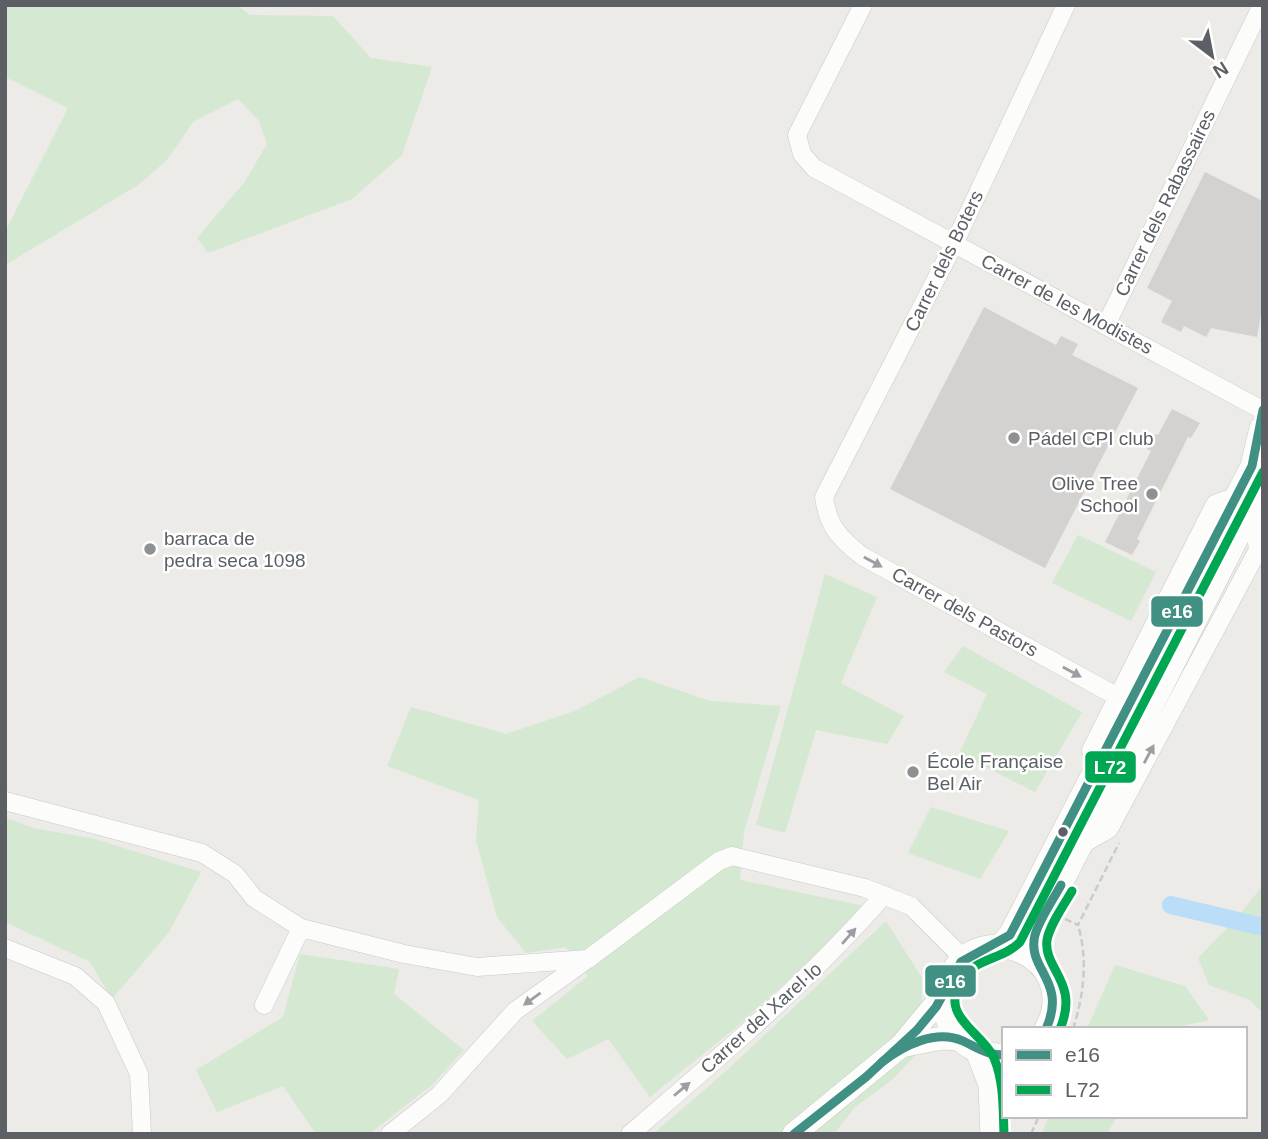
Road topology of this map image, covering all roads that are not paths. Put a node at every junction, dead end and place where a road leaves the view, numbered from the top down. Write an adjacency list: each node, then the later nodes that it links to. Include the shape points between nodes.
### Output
1 (863, 5): 4 (street, Carrer de les Modistes, via 797,135 802,153 814,168)
2 (1066, 5): 4 (street, Carrer dels Boters)
3 (1262, 5): 5 (street, Carrer dels Rabassaires)
4 (954, 244): 5 (street, Carrer de les Modistes); 9 (street, Carrer dels Boters, via 824,497)
5 (1106, 325): 6 (street, Carrer de les Modistes)
6 (1262, 420): 8 (street)
7 (1263, 487): 8 (street)
8 (1243, 503): 10 (street, via 1215,504); 11 (street); 19 (street, one-way to 8, via 1035,934)
9 (827, 515): 10 (street, Carrer dels Pastors, one-way to 10, via 837,537 862,556)
10 (1116, 696): 11 (street, via 1091,750)
11 (1097, 766): 15 (street)
12 (5, 801): 14 (street, via 202,853 235,874 254,898)
13 (884, 895): 17 (street, via 732,856); 18 (street, via 911,906); 29 (street, Carrer del Xarel·lo, one-way to 13, via 765,1019 840,946)
14 (301, 928): 17 (street, via 477,967); 21 (street)
15 (1005, 940): 18 (street); 19 (street)
16 (5, 948): 27 (street, via 75,976 106,1003 139,1074)
17 (588, 959): 28 (street, one-way to 28, via 515,1011 439,1095)
18 (964, 959): 20 (street, via 951,974)
19 (1035, 960): 22 (street, via 1053,991)
20 (945, 993): 23 (street, via 947,1018); 24 (street)
21 (264, 1005)
22 (1047, 1027)
23 (968, 1045): 24 (street, via 942,1038); 25 (street); 31 (street, via 990,1085)
24 (901, 1046): 30 (street)
25 (1002, 1054)
26 (1002, 1098): 31 (street)
27 (142, 1134)
28 (390, 1134)
29 (630, 1134)
30 (794, 1134)
31 (992, 1134)

